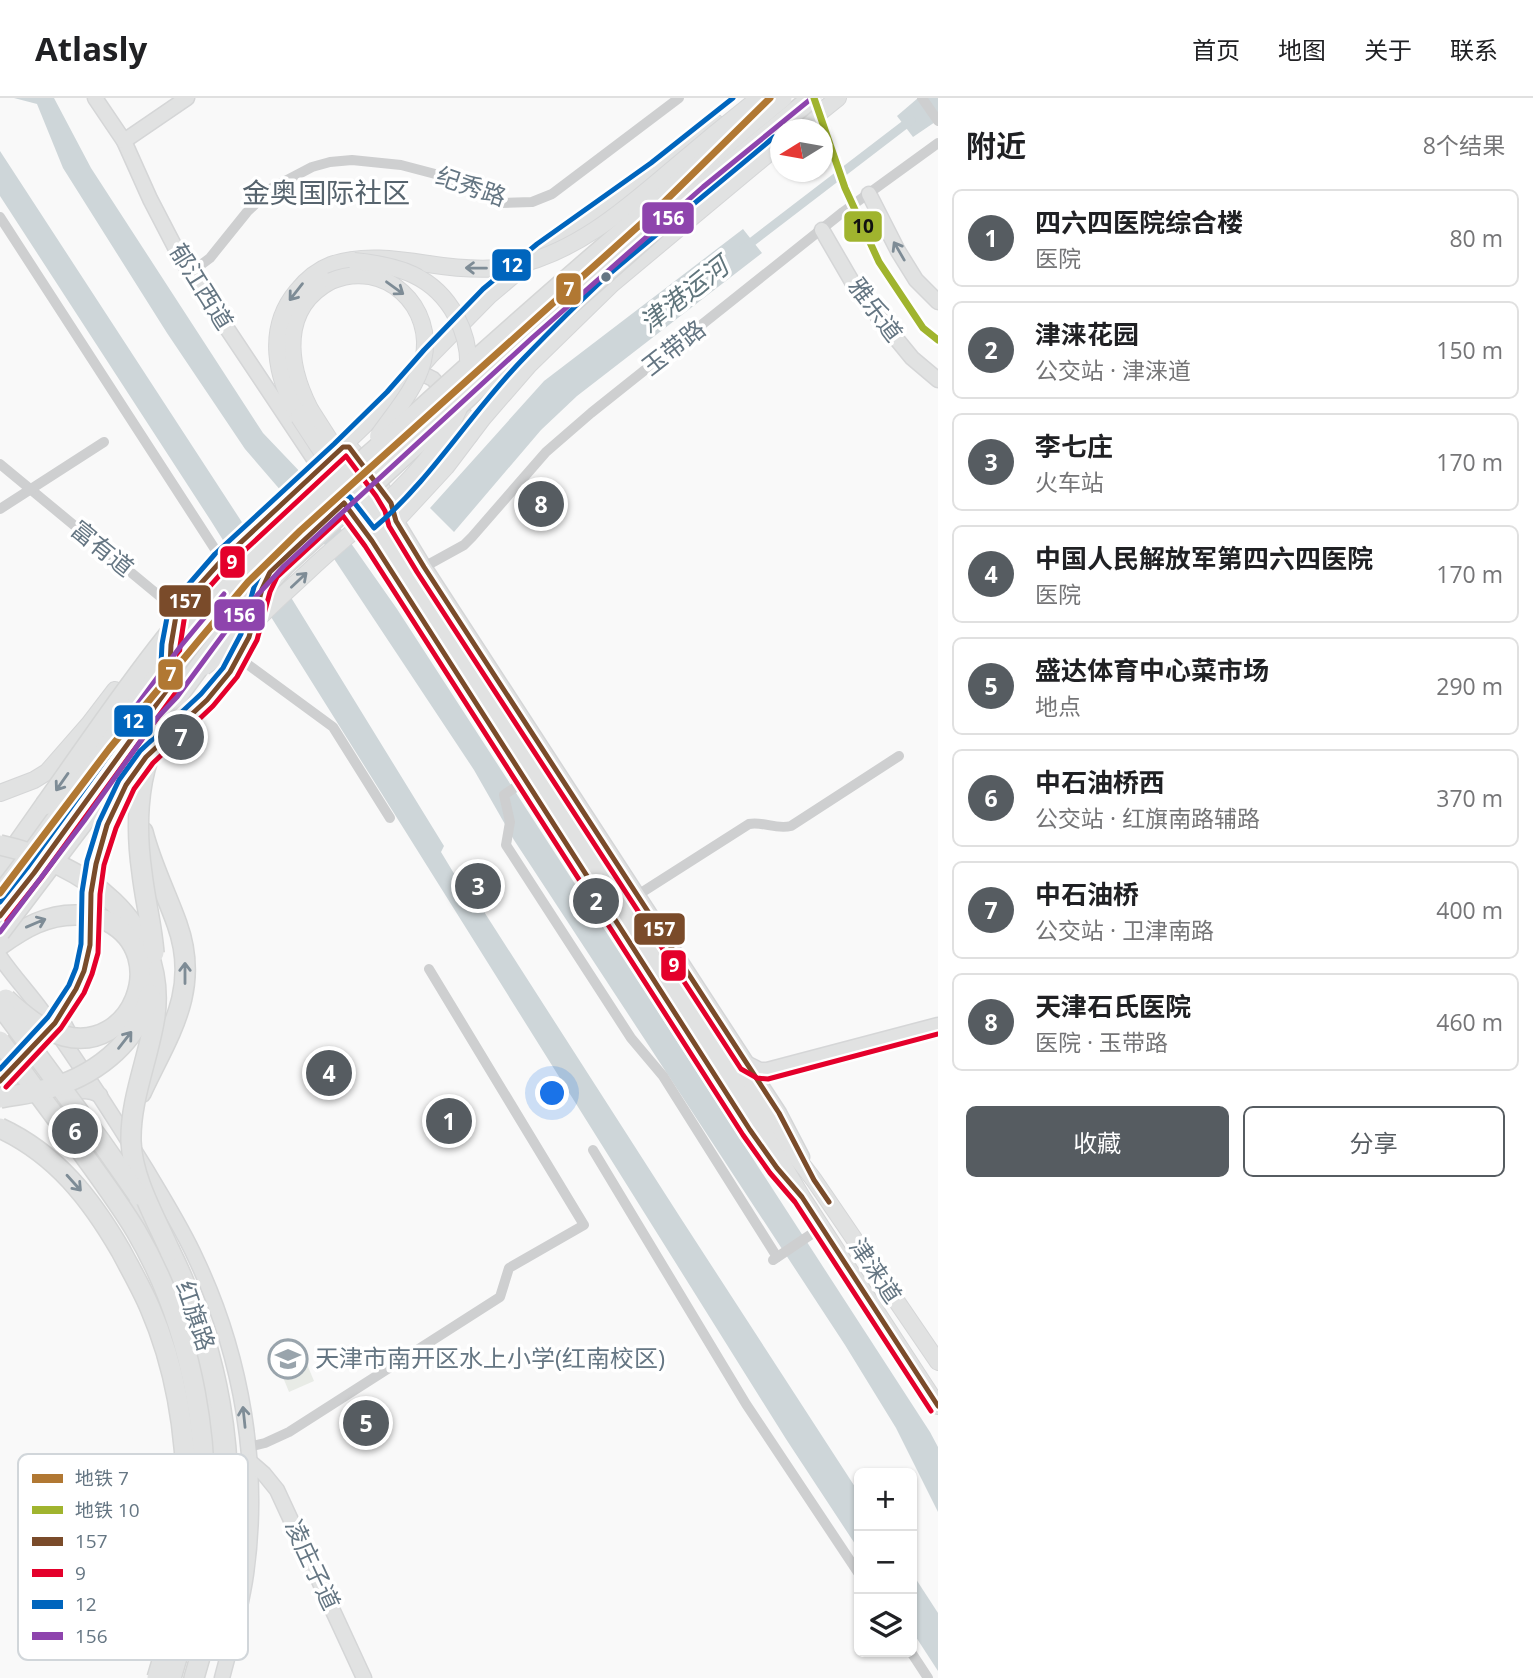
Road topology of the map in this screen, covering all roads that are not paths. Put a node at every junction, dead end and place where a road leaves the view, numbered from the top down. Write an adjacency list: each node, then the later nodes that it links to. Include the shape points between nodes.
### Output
1 (95, 98): 14 (street, 郁江西道)
2 (100, 98): 14 (street, 郁江西道)
3 (177, 98): 14 (street)
4 (187, 98): 14 (street)
5 (679, 98): 21 (street, 纪秀路, via 552,194 532,202 501,203 439,175 401,165 352,160 312,167 272,188 210,258)
6 (747, 98): 23 (main road, via 542,251)
7 (759, 98): 20 (main road, one-way to 20, bridge, via 613,218 561,249 497,268)
8 (782, 98): 26 (highway, bridge)
9 (812, 98): 43 (highway, bridge, via 532,338 303,547 231,624)
10 (838, 98): 12 (main road)
11 (922, 98): 13 (street)
12 (812, 119)
13 (938, 121)
14 (124, 137): 21 (street, 郁江西道, via 178,253)
15 (938, 143): 17 (street, 玉带路)
16 (770, 152): 27 (main road, via 612,284)
17 (869, 194): 19 (street, 玉带路); 22 (street, 雅乐道, one-way to 17, via 916,280)
18 (0, 217): 38 (street)
19 (822, 230): 25 (street, 雅乐道, via 858,292 912,358); 39 (street, 玉带路, via 591,413 546,452 464,545)
20 (354, 261): 43 (main road, one-way to 20, bridge, via 406,485 438,446 461,403 468,355 460,325 448,304 410,273 385,264); 73 (main road, one-way to 73, bridge, via 312,275 285,309 276,350 292,404)
21 (193, 270): 32 (street, 郁江西道)
22 (938, 302)
23 (430, 356): 24 (main road); 26 (street, via 430,373)
24 (412, 376): 26 (street); 30 (main road)
25 (938, 380)
26 (440, 381): 27 (street); 28 (highway, bridge); 52 (highway, bridge, via 227,591 180,647)
27 (474, 425): 36 (main road, via 446,467)
28 (378, 436): 51 (highway, one-way to 51, bridge, via 220,576 141,673); 73 (main road, one-way to 28, bridge, via 637,910 304,396 293,353 298,315 318,290 348,276 380,279 404,293 417,310 425,333 424,357 416,380)
29 (104, 442): 33 (street)
30 (343, 447): 32 (main road); 36 (main road, via 349,447 391,503)
31 (0, 464): 33 (street, 富有道)
32 (321, 467): 34 (main road); 38 (main road)
33 (30, 490): 35 (street); 40 (street, 富有道)
34 (340, 506): 37 (main road); 42 (main road, bridge, via 270,572)
35 (0, 509)
36 (396, 521): 37 (main road); 39 (street, 津涞道)
37 (372, 541): 46 (street, 津涞道)
38 (222, 560): 40 (main road)
39 (424, 568): 53 (street, 津涞道)
40 (177, 611): 41 (street, 富有道); 44 (main road, via 171,646); 47 (main road, via 53,766 34,780)
41 (209, 636): 42 (street, 富有道); 44 (main road)
42 (239, 657): 49 (street, 富有道, via 333,727); 62 (main road, via 215,692 141,764 111,816 93,874 86,963)
43 (194, 675): 44 (highway, bridge)
44 (173, 692): 48 (highway, bridge, via 145,766); 55 (main road); 56 (highway, bridge)
45 (899, 756): 53 (street, via 791,826 749,824)
46 (524, 782): 54 (street, 津涞道); 79 (street, via 504,795 510,822 506,845 631,1038 663,1076 777,1257)
47 (0, 793)
48 (140, 818): 69 (highway, one-way to 48, bridge, via 46,1090 91,1070 122,1046 144,1011 154,958 142,874); 71 (highway, one-way to 48, bridge, via 176,1021 186,981 179,928)
49 (390, 818)
50 (0, 845): 71 (highway, bridge, via 41,857 85,880 120,908 143,940 156,992)
51 (0, 869)
52 (0, 895)
53 (637, 895): 54 (street); 66 (street, 津涞道)
54 (611, 914): 77 (street, 津涞道, via 750,1130)
55 (0, 916)
56 (0, 932)
57 (0, 945): 60 (highway, one-way to 60, bridge, via 52,917 95,917 109,922 128,939 141,979 122,1020 105,1032 86,1037 65,1037 43,1028)
58 (0, 957): 62 (street, via 31,998)
59 (429, 968): 89 (street, via 584,1225 509,1268 500,1297 265,1443)
60 (0, 993)
61 (0, 1005): 81 (highway, 红旗路, bridge, via 133,1187)
62 (56, 1021): 67 (street); 68 (street)
63 (938, 1025): 66 (street, via 766,1070)
64 (938, 1030): 70 (street, via 773,1075 767,1086)
65 (0, 1041): 85 (highway, 红旗路, bridge, via 108,1189 160,1281 195,1395)
66 (747, 1063): 70 (street, 津涞道)
67 (0, 1081): 72 (street)
68 (100, 1095): 72 (street, via 85,1090 77,1093 66,1101); 78 (street)
69 (0, 1098)
70 (769, 1098): 76 (street, 津涞道)
71 (136, 1104): 81 (highway, bridge, via 131,1133 134,1163)
72 (68, 1118): 80 (street)
73 (766, 1123): 76 (main road, 津涞道); 77 (main road, 津涞道)
74 (0, 1128): 84 (highway, one-way to 84, bridge, via 44,1154 78,1187 106,1225 151,1309 170,1370)
75 (593, 1150): 91 (street, via 746,1404)
76 (814, 1180): 82 (main road, 津涞道)
77 (802, 1197): 79 (main road, 津涞道)
78 (175, 1218): 80 (street); 88 (street, one-way to 78, via 243,1405 229,1348 197,1261)
79 (822, 1227): 83 (main road, 津涞道)
80 (148, 1232): 86 (street, via 177,1293 203,1380)
81 (170, 1251): 87 (highway, 红旗路, via 186,1283 210,1357)
82 (938, 1362)
83 (935, 1397)
84 (185, 1454)
85 (201, 1454)
86 (215, 1454)
87 (226, 1454)
88 (247, 1454)
89 (248, 1460): 90 (street); 102 (street, 凌庄子道, via 275,1504); 103 (street, 凌庄子道, via 277,1490)
90 (248, 1551)
91 (854, 1566)
92 (914, 1657): 104 (street)
93 (161, 1660): 98 (highway, bridge)
94 (170, 1660): 98 (street)
95 (176, 1660): 99 (highway, bridge)
96 (199, 1660): 100 (highway, 红旗路)
97 (226, 1660): 101 (street)
98 (156, 1678)
99 (171, 1678)
100 (194, 1678)
101 (222, 1678)
102 (355, 1678)
103 (364, 1678)
104 (928, 1678)

